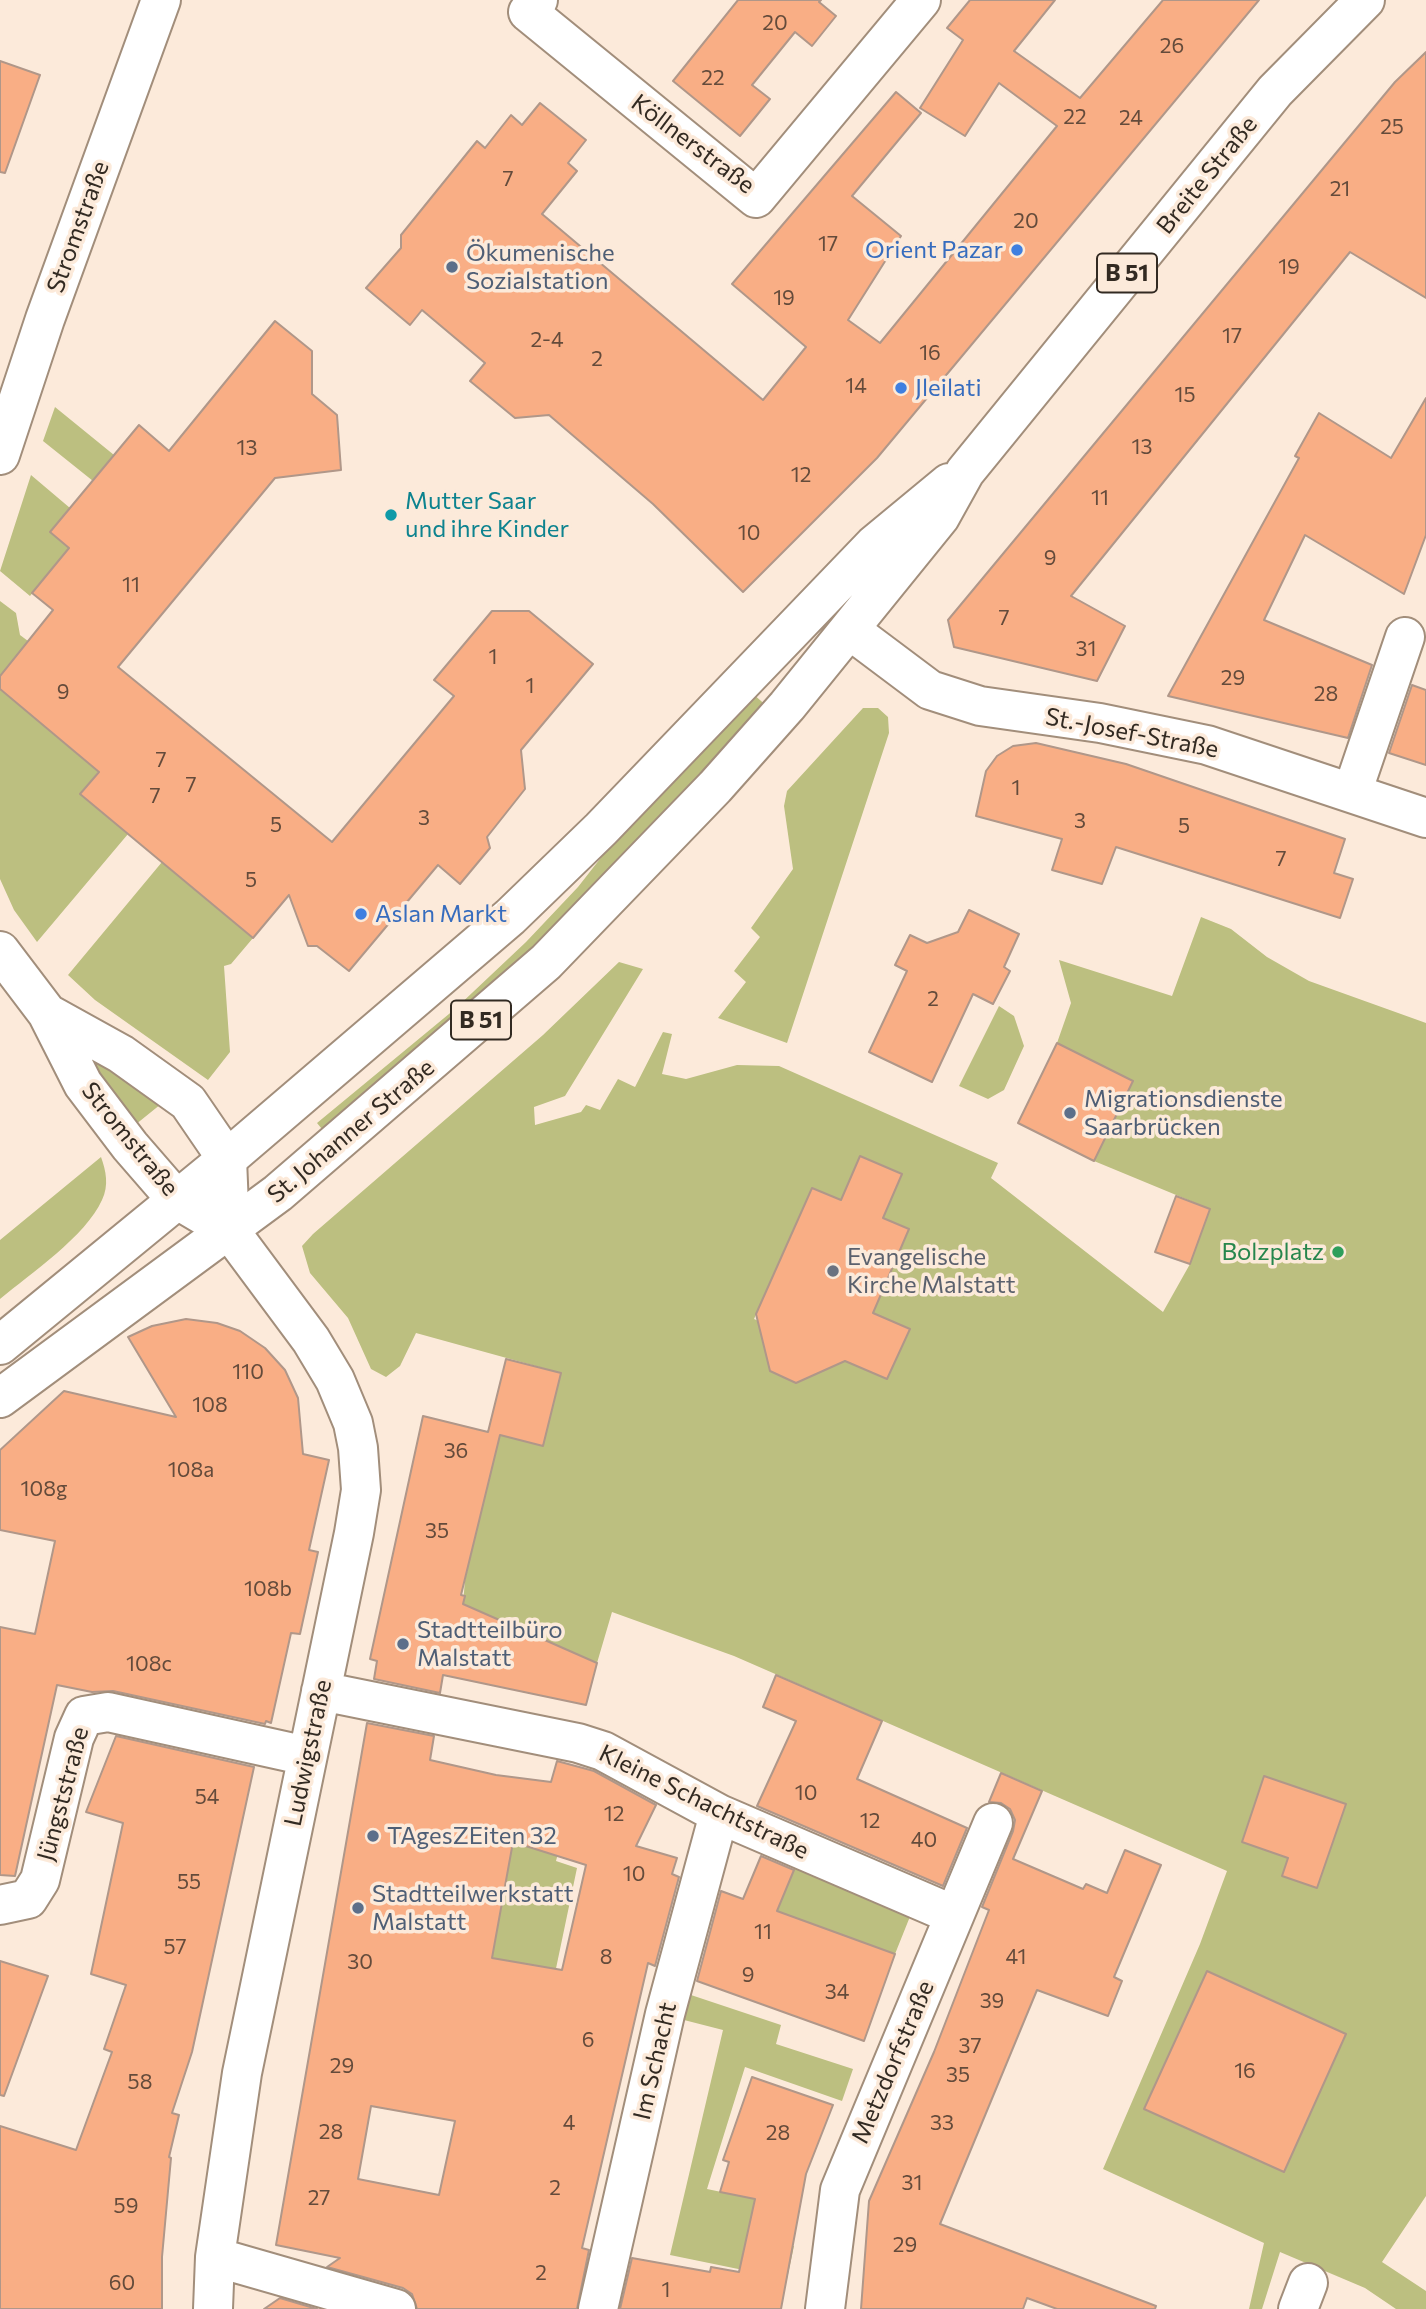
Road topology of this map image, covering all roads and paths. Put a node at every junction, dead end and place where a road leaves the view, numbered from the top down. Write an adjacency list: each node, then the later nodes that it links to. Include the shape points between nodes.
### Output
1 (161, 0): 7 (street, Stromstraße)
2 (921, 0): 5 (street, Köllnerstraße, via 755,198)
3 (1344, 0): 6 (street, Breite Straße / B 51)
4 (1364, 0): 6 (street, Breite Straße / B 51)
5 (533, 6)
6 (1289, 74): 8 (street, Breite Straße / B 51)
7 (0, 455)
8 (965, 472): 9 (street, Breite Straße / B 51, via 874,545); 10 (street, Breite Straße / B 51, via 940,517)
9 (819, 603): 10 (street); 17 (street, Breite Straße / B 51, via 510,917)
10 (850, 630): 12 (street, Breite Straße / B 51); 13 (street, St.-Josef-Straße, via 930,690 980,706 1100,723 1207,745)
11 (1405, 637): 13 (street)
12 (787, 706): 19 (street, St. Johanner Straße / B 51, via 546,962 336,1146)
13 (1352, 793): 14 (street, St.-Josef-Straße)
14 (1426, 818)
15 (0, 951): 16 (street, Stromstraße)
16 (47, 1013): 17 (street, Stromstraße, via 121,1054 182,1098); 18 (street, Stromstraße, via 83,1084)
17 (227, 1159): 18 (street, B 51); 19 (street)
18 (176, 1199): 19 (street, Stromstraße); 20 (street, B 51)
19 (230, 1231): 21 (street, St. Johanner Straße / B 51, via 137,1294); 22 (street, Ludwigstraße, via 282,1298 335,1380 358,1448 361,1490)
20 (0, 1345)
21 (0, 1398)
22 (321, 1691): 23 (street, Ludwigstraße); 24 (street, Kleine Schachtstraße, via 578,1743 603,1751)
23 (307, 1756): 26 (street, Jüngststraße, via 108,1712 84,1716 74,1738 40,1880 28,1899); 28 (street, Ludwigstraße, via 243,2073)
24 (719, 1814): 27 (street, Kleine Schachtstraße); 31 (street, Im Schacht, via 665,2014)
25 (993, 1823): 27 (street, Metzdorfstraße)
26 (0, 1905)
27 (954, 1915): 32 (street, Metzdorfstraße, via 840,2190)
28 (215, 2257): 29 (street, Ludwigstraße); 30 (street)
29 (213, 2309)
30 (396, 2309)
31 (598, 2309)
32 (825, 2309)

